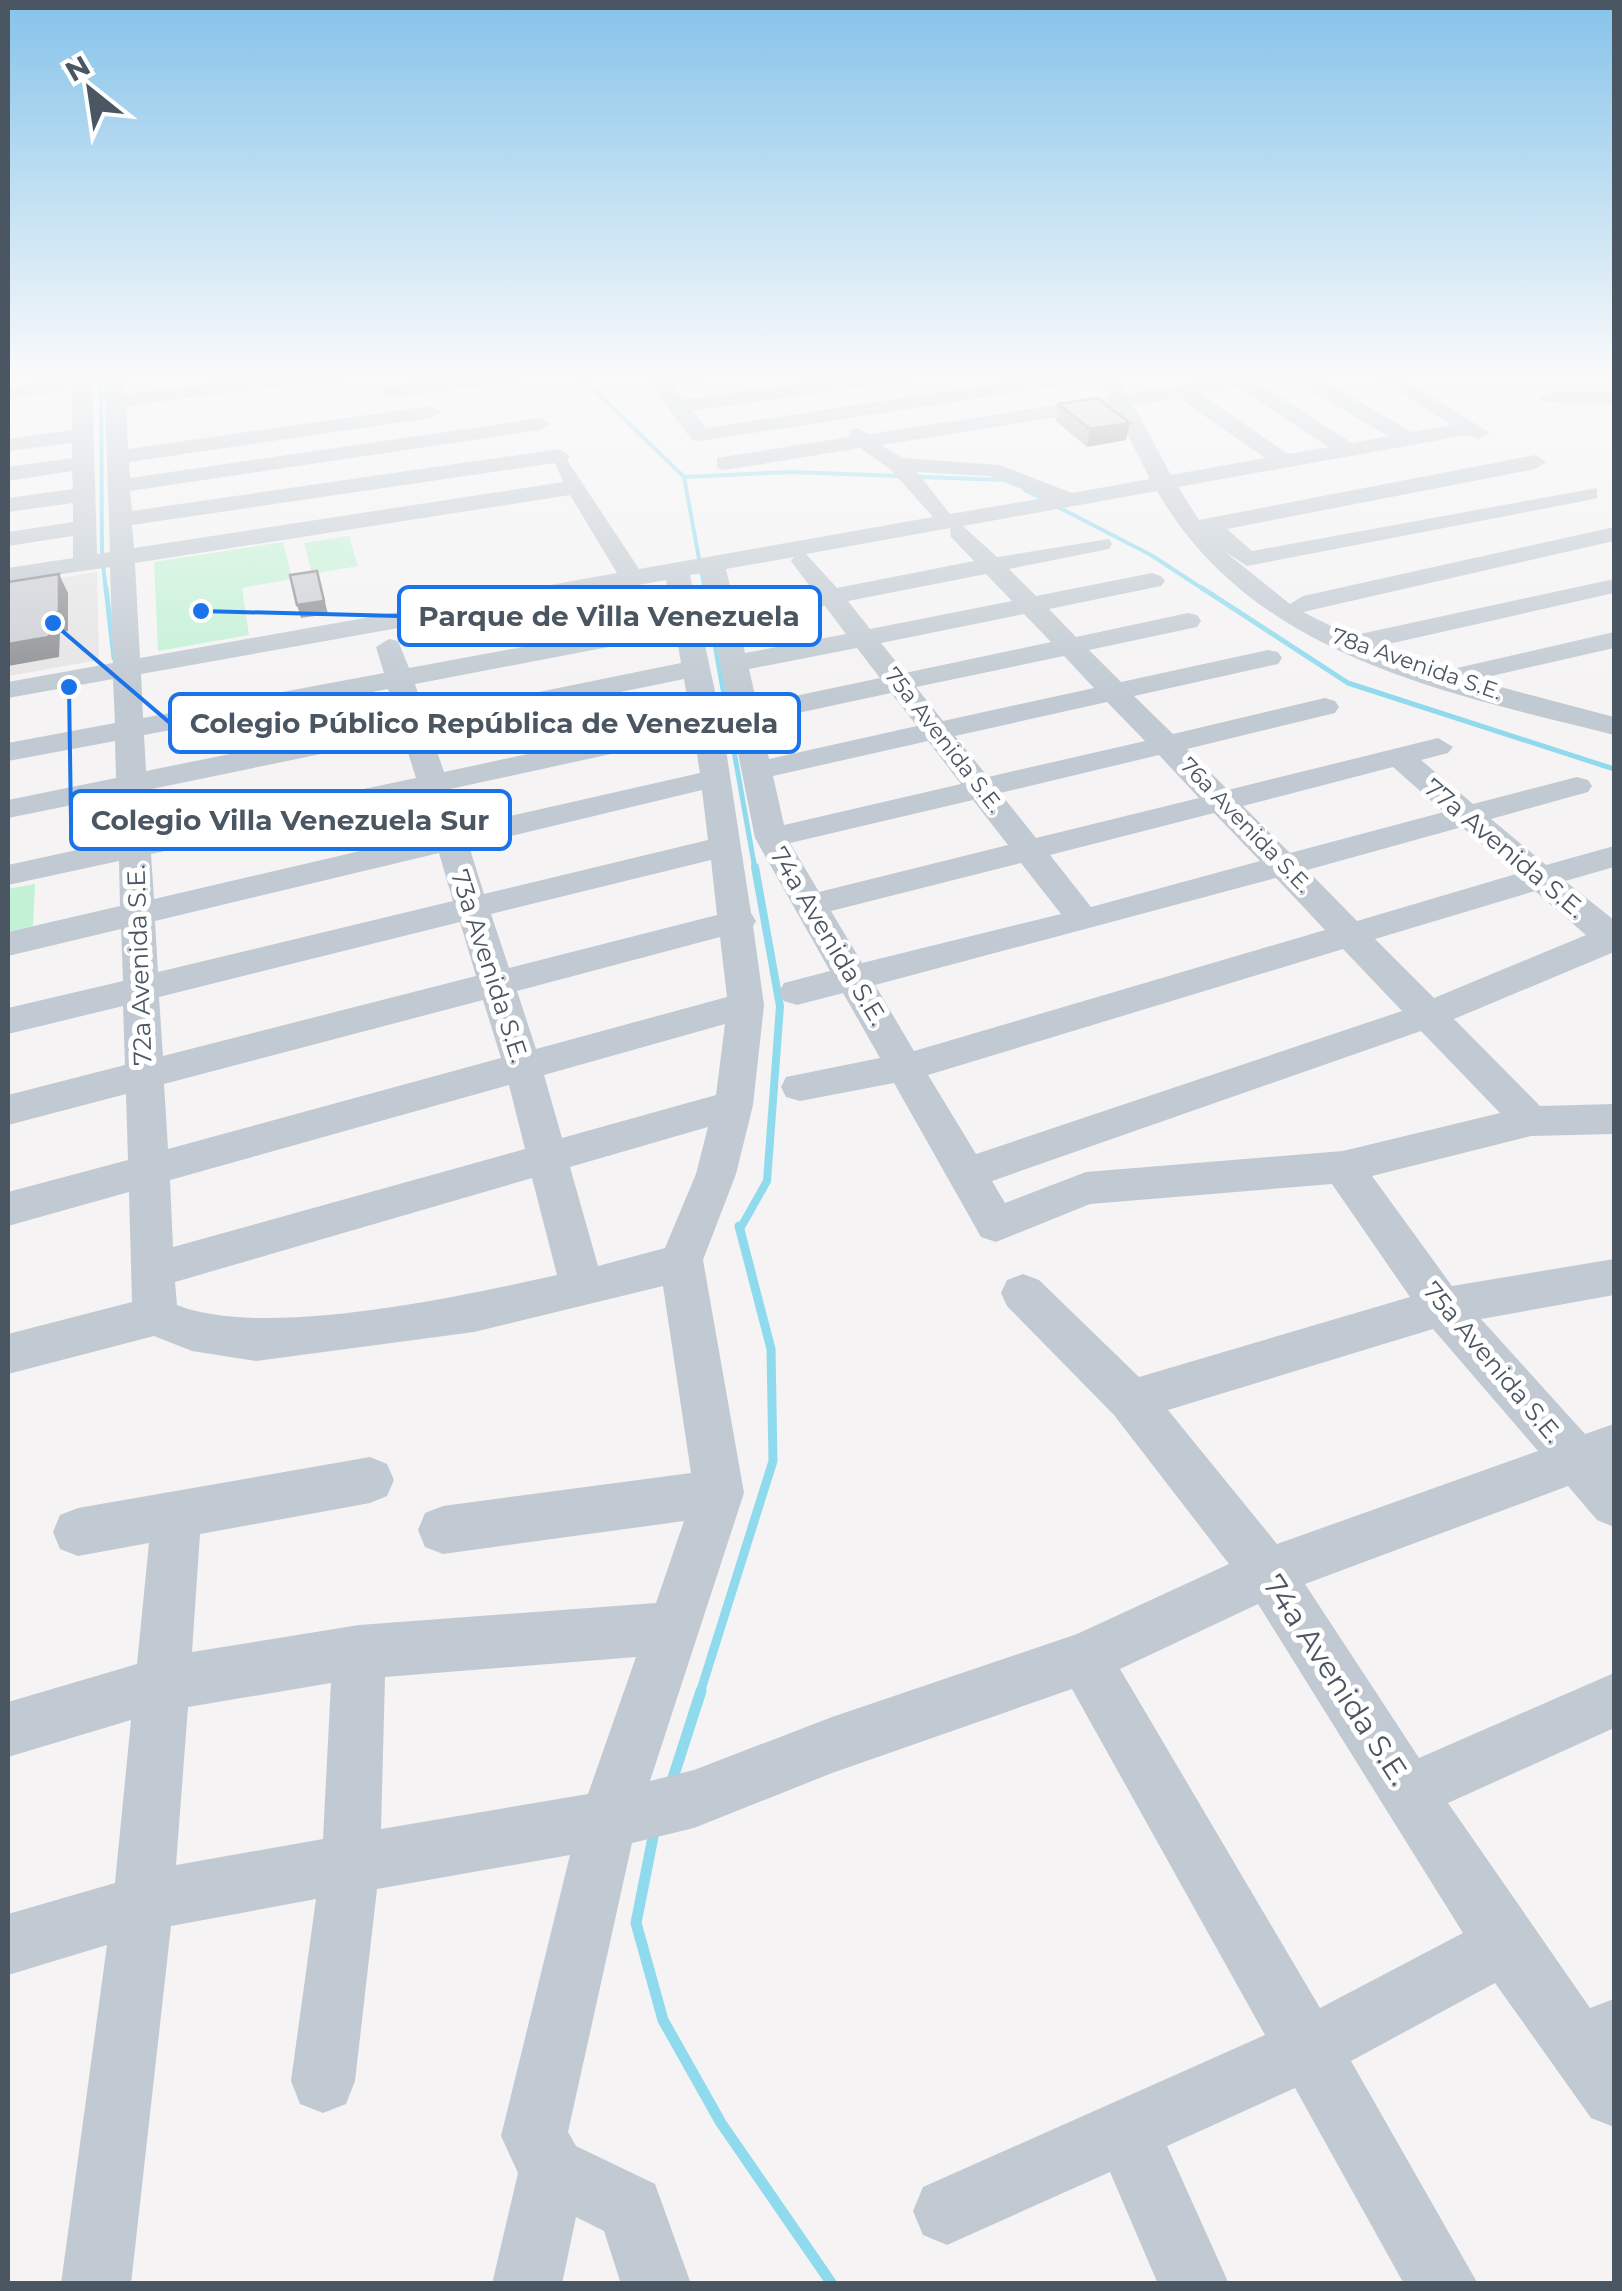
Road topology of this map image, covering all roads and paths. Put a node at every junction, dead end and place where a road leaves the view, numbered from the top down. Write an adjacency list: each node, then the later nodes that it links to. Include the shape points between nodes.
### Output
1 (84, 480): 19 (street)
2 (120, 480): 15 (street, 72a Avenida S.E.)
3 (162, 480): 15 (street)
4 (334, 480): 16 (street)
5 (381, 480): 16 (street)
6 (573, 480): 17 (street)
7 (909, 480): 37 (street, 76a Avenida S.E.)
8 (1012, 480): 20 (street)
9 (1177, 480): 13 (street)
10 (1411, 480): 14 (street)
11 (1440, 480): 14 (street)
12 (1566, 480): 18 (street)
13 (1164, 482): 20 (street); 26 (street, 78a Avenida S.E.)
14 (1418, 484): 23 (street); 26 (street)
15 (120, 486): 24 (street, 72a Avenida S.E.)
16 (336, 486): 24 (street); 25 (street)
17 (577, 487): 25 (street); 40 (street)
18 (1589, 493): 22 (street); 23 (street)
19 (84, 494): 21 (street); 27 (street)
20 (1056, 502): 36 (street)
21 (8, 505)
22 (1614, 506)
23 (1470, 517): 33 (street)
24 (121, 520): 31 (street, 72a Avenida S.E.)
25 (347, 521): 31 (street)
26 (1202, 526): 32 (street, 78a Avenida S.E.); 33 (street)
27 (85, 527): 29 (street); 35 (street)
28 (1614, 534): 44 (street)
29 (8, 538)
30 (1100, 544): 37 (street)
31 (122, 557): 35 (street); 57 (street, 72a Avenida S.E.)
32 (1216, 558): 33 (street); 52 (street, 78a Avenida S.E., via 1274,606)
33 (1247, 560): 44 (street)
34 (804, 561): 43 (street, 75a Avenida S.E.)
35 (85, 562): 39 (street)
36 (713, 564): 38 (street); 46 (street, 74a Avenida S.E.)
37 (992, 566): 43 (street); 45 (street, 76a Avenida S.E.)
38 (677, 570): 40 (street); 48 (street, 74a Avenida S.E.)
39 (8, 575)
40 (632, 578): 57 (street)
41 (1152, 581): 45 (street)
42 (1614, 586): 52 (street)
43 (832, 596): 46 (street); 49 (street, 75a Avenida S.E.)
44 (1303, 604): 52 (street)
45 (1031, 605): 49 (street); 51 (street, 76a Avenida S.E.)
46 (723, 618): 55 (street, 74a Avenida S.E.)
47 (1188, 621): 51 (street)
48 (689, 624): 54 (street); 56 (street, 74a Avenida S.E.)
49 (865, 638): 55 (street); 59 (street, 75a Avenida S.E.)
50 (1614, 640): 58 (street)
51 (1070, 646): 59 (street); 61 (street, 76a Avenida S.E.)
52 (1352, 646): 58 (street, 78a Avenida S.E.)
53 (1268, 658): 61 (street)
54 (394, 663): 68 (street, 73a Avenida S.E.); 69 (street)
55 (732, 664): 65 (street, 74a Avenida S.E.)
56 (695, 668): 66 (street, 74a Avenida S.E.); 68 (street)
57 (128, 670): 60 (street); 69 (street, 72a Avenida S.E.)
58 (1449, 678): 64 (street, 78a Avenida S.E.)
59 (899, 682): 65 (street); 70 (street, 75a Avenida S.E.)
60 (8, 690)
61 (1116, 692): 70 (street); 71 (street, 76a Avenida S.E.)
62 (1614, 706): 64 (street)
63 (1325, 707): 71 (street)
64 (1574, 715): 67 (street, 78a Avenida S.E.)
65 (742, 716): 75 (street, 74a Avenida S.E.)
66 (708, 724): 76 (street, 74a Avenida S.E.); 78 (street)
67 (1614, 726)
68 (415, 728): 77 (street); 78 (street, 73a Avenida S.E.)
69 (132, 729): 73 (street); 77 (street, 72a Avenida S.E.)
70 (935, 731): 75 (street); 80 (street, 75a Avenida S.E.)
71 (1166, 743): 80 (street); 81 (street, 76a Avenida S.E.)
72 (1438, 747): 74 (street)
73 (8, 752)
74 (1399, 757): 81 (street); 83 (street, 77a Avenida S.E.)
75 (754, 771): 84 (street, 74a Avenida S.E.)
76 (716, 778): 85 (street); 86 (street, 74a Avenida S.E.)
77 (134, 784): 82 (street); 87 (street, 72a Avenida S.E.)
78 (432, 784): 85 (street, 73a Avenida S.E.); 87 (street)
79 (1577, 786): 83 (street)
80 (981, 788): 84 (street); 88 (street, 75a Avenida S.E.)
81 (1223, 801): 88 (street); 90 (street, 76a Avenida S.E.)
82 (8, 809)
83 (1466, 816): 90 (street); 92 (street, 77a Avenida S.E.)
84 (771, 838): 93 (street, 74a Avenida S.E.)
85 (451, 842): 94 (street, 73a Avenida S.E.); 95 (street)
86 (727, 846): 94 (street); 97 (street, 74a Avenida S.E.)
87 (134, 850): 91 (street); 95 (street, 72a Avenida S.E.)
88 (1029, 850): 93 (street); 96 (street, 75a Avenida S.E.)
89 (1614, 856): 92 (street)
90 (1285, 865): 96 (street); 98 (street, 76a Avenida S.E.)
91 (8, 875)
92 (1539, 879): 98 (street); 99 (street, 77a Avenida S.E.)
93 (812, 904): 101 (street, 74a Avenida S.E.)
94 (473, 910): 102 (street, 73a Avenida S.E.); 103 (street)
95 (135, 916): 100 (street); 103 (street, 72a Avenida S.E.)
96 (1083, 920): 101 (street)
97 (738, 921): 102 (street); 105 (street, 74a Avenida S.E.)
98 (1352, 934): 106 (street, 76a Avenida S.E.); 109 (street)
99 (1614, 937): 106 (street)
100 (8, 944)
101 (853, 978): 104 (street); 109 (street, 74a Avenida S.E.)
102 (496, 984): 108 (street, 73a Avenida S.E.); 110 (street)
103 (140, 991): 107 (street); 110 (street, 72a Avenida S.E.)
104 (797, 992)
105 (746, 1005): 108 (street); 112 (street, 74a Avenida S.E.)
106 (1426, 1016): 115 (street, 76a Avenida S.E.); 119 (street)
107 (8, 1022)
108 (522, 1066): 116 (street, 73a Avenida S.E.); 118 (street)
109 (907, 1067): 111 (street); 119 (street, 74a Avenida S.E.)
110 (144, 1076): 113 (street); 118 (street, 72a Avenida S.E.)
111 (800, 1086)
112 (734, 1105): 116 (street); 121 (street, 74a Avenida S.E., via 716,1174)
113 (8, 1110)
114 (1614, 1119): 115 (street)
115 (1531, 1120): 117 (street)
116 (549, 1159): 122 (street); 124 (street, 73a Avenida S.E.)
117 (1343, 1167): 119 (street, 74a Avenida S.E., via 1086,1188 996,1225); 126 (street, 75a Avenida S.E.)
118 (151, 1170): 120 (street); 122 (street, 72a Avenida S.E.)
119 (966, 1174)
120 (8, 1209)
121 (681, 1260): 124 (street); 132 (street)
122 (155, 1270): 127 (street, 72a Avenida S.E.)
123 (1614, 1277): 126 (street)
124 (582, 1288): 127 (street, via 474,1312 256,1340 192,1331)
125 (1023, 1293): 129 (street, 74a Avenida S.E.)
126 (1442, 1307): 129 (street); 130 (street, 75a Avenida S.E.)
127 (155, 1316): 128 (street)
128 (8, 1354)
129 (1131, 1400): 137 (street, 74a Avenida S.E.)
130 (1595, 1453): 133 (street, 75a Avenida S.E.); 137 (street)
131 (370, 1480): 134 (street)
132 (718, 1493): 135 (street); 138 (street)
133 (1614, 1503)
134 (177, 1515): 136 (street); 141 (street)
135 (442, 1530)
136 (78, 1532)
137 (1268, 1573): 140 (street); 144 (street, 74a Avenida S.E.)
138 (674, 1628): 139 (street); 145 (street)
139 (359, 1652): 141 (street); 146 (street)
140 (1084, 1658): 145 (street); 150 (street)
141 (162, 1684): 143 (street); 147 (street)
142 (1614, 1700): 144 (street)
143 (8, 1729)
144 (1409, 1791): 149 (street, 74a Avenida S.E.)
145 (650, 1810): 146 (street); 154 (street, via 534,2136)
146 (350, 1862): 147 (street); 152 (street)
147 (143, 1904): 148 (street); 156 (street)
148 (8, 1944)
149 (1505, 1944): 150 (street); 151 (street, 74a Avenida S.E.)
150 (1310, 2048): 153 (street); 160 (street)
151 (1603, 2057)
152 (322, 2081)
153 (1126, 2131): 155 (street); 159 (street)
154 (552, 2170): 157 (street); 158 (street, via 631,2208)
155 (947, 2211)
156 (96, 2284)
157 (527, 2284)
158 (656, 2284)
159 (1194, 2284)
160 (1443, 2284)

